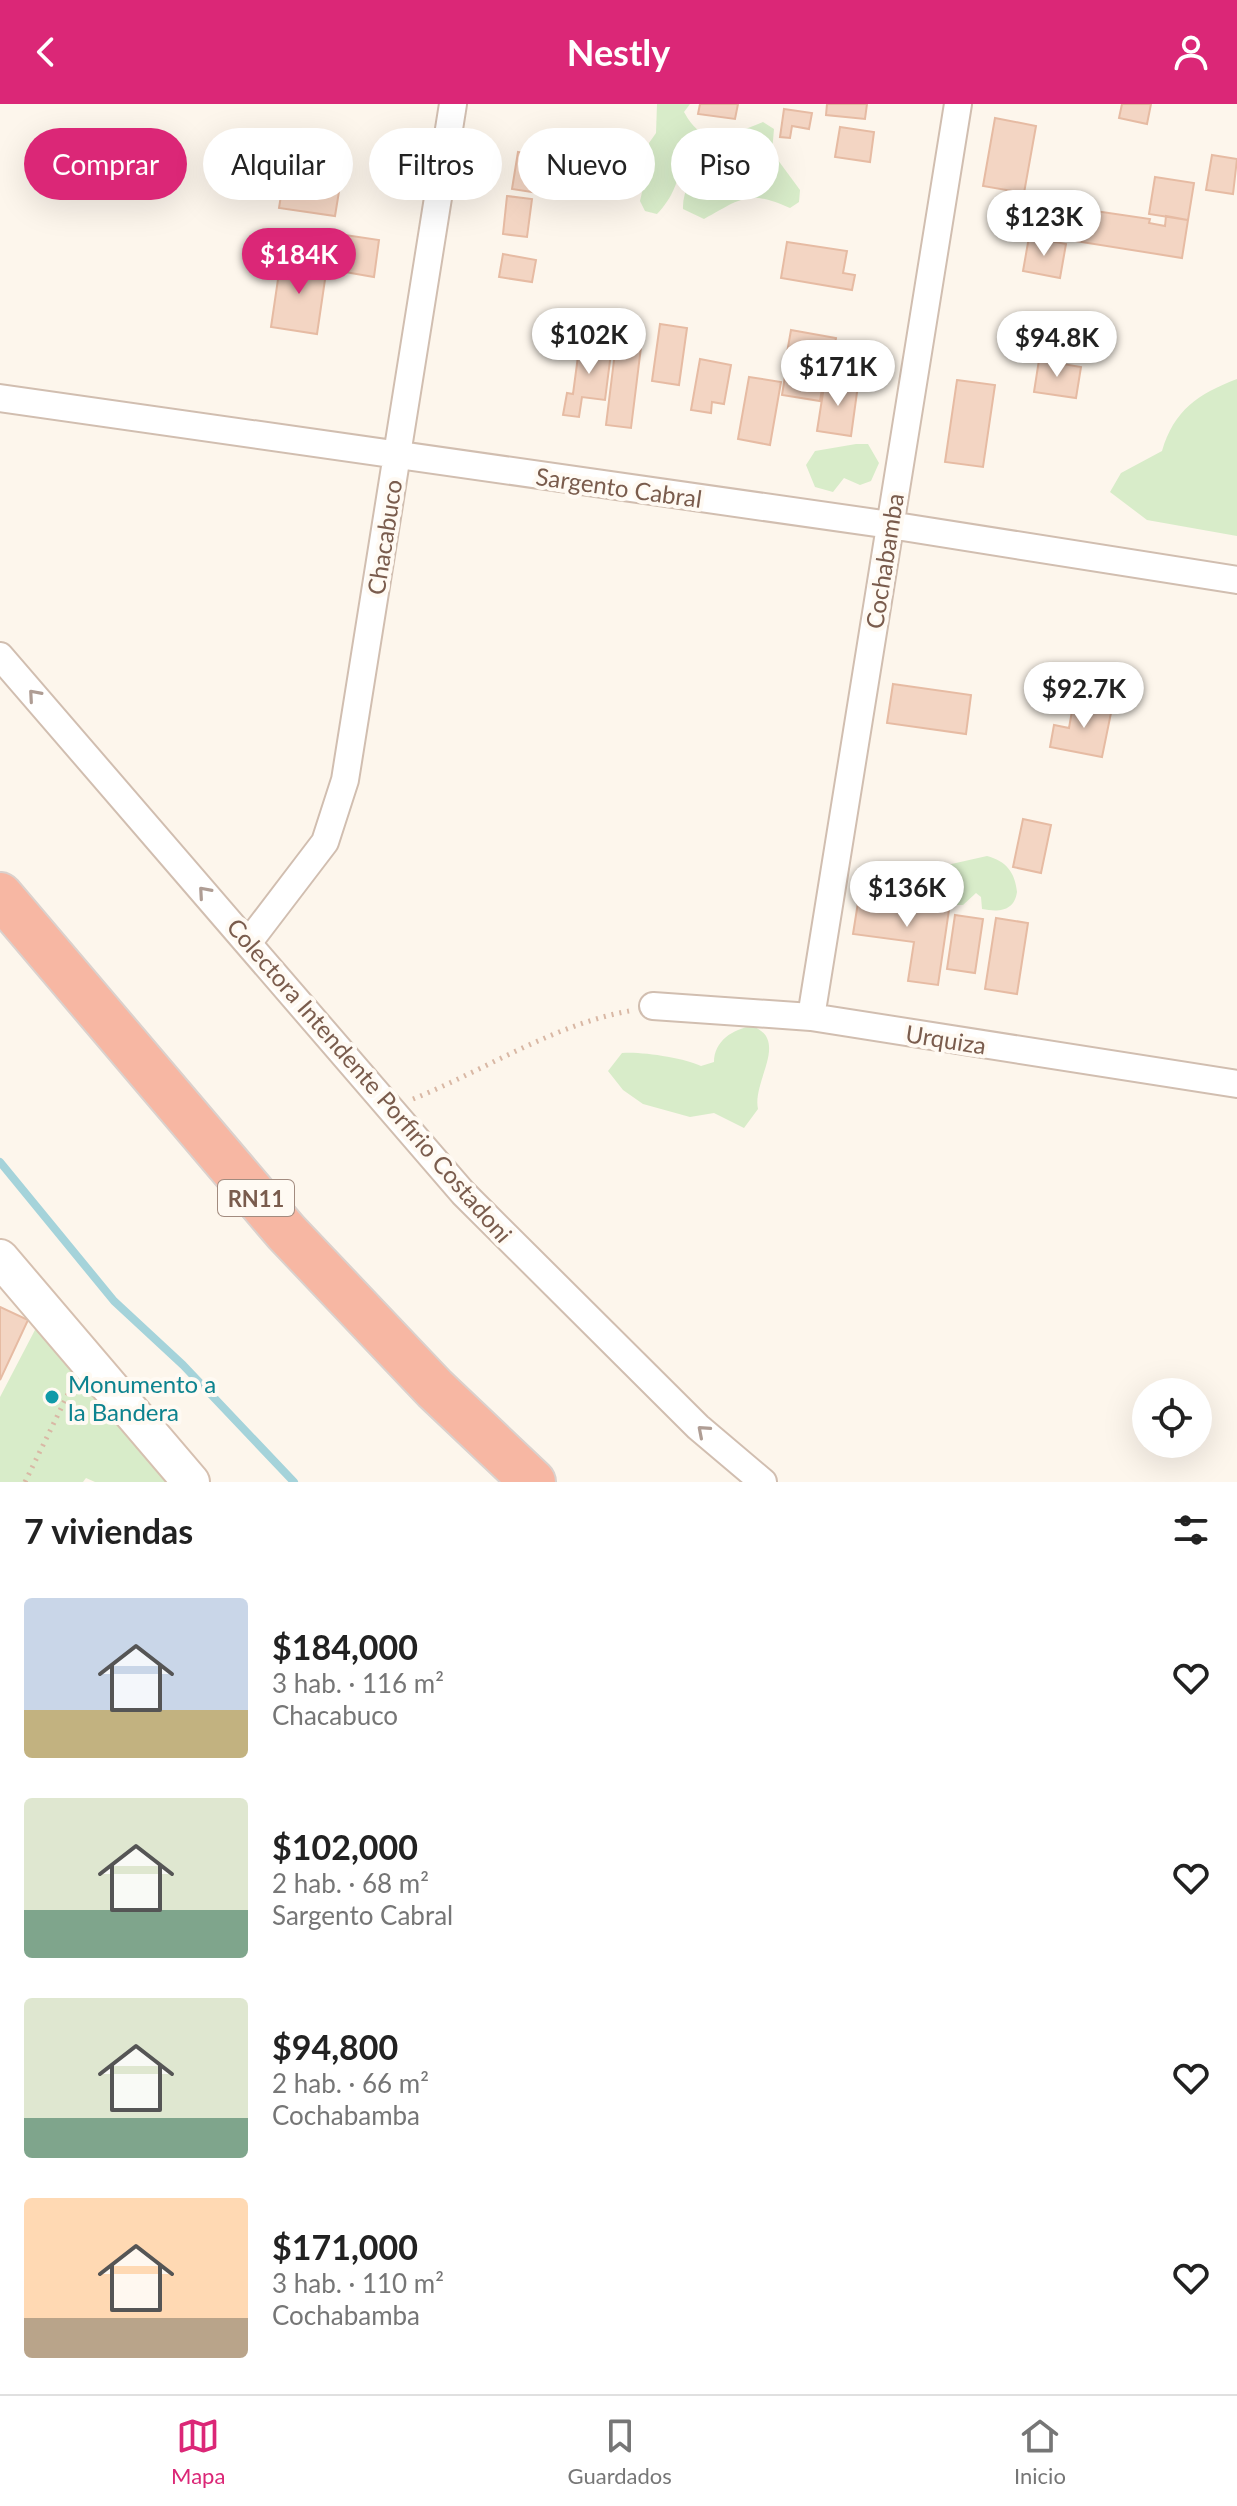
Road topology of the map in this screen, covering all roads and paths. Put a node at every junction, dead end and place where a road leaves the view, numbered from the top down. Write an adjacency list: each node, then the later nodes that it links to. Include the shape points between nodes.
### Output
1 (453, 104): 4 (street, Chacabuco)
2 (958, 104): 5 (street, Cochabamba)
3 (0, 398): 4 (street, Sargento Cabral)
4 (397, 455): 5 (street, Sargento Cabral); 9 (street, Chacabuco, via 345,780 325,842)
5 (890, 525): 6 (street, Sargento Cabral); 11 (street, Cochabamba)
6 (1237, 580)
7 (0, 656): 9 (street, Colectora Intendente Porfirio Costadoni, one-way to 7)
8 (0, 895): 18 (highway, RN11, via 286,1232 435,1389)
9 (248, 943): 13 (street, Colectora Intendente Porfirio Costadoni)
10 (653, 1006): 11 (street, Urquiza); 13 (path, via 604,1015 550,1035)
11 (811, 1017): 12 (street, Urquiza)
12 (1237, 1084)
13 (390, 1108): 19 (street, Colectora Intendente Porfirio Costadoni, one-way to 13, via 698,1427 497,1226)
14 (0, 1258): 15 (street)
15 (86, 1356): 16 (path); 17 (street)
16 (25, 1482)
17 (191, 1482)
18 (533, 1482)
19 (763, 1482)

